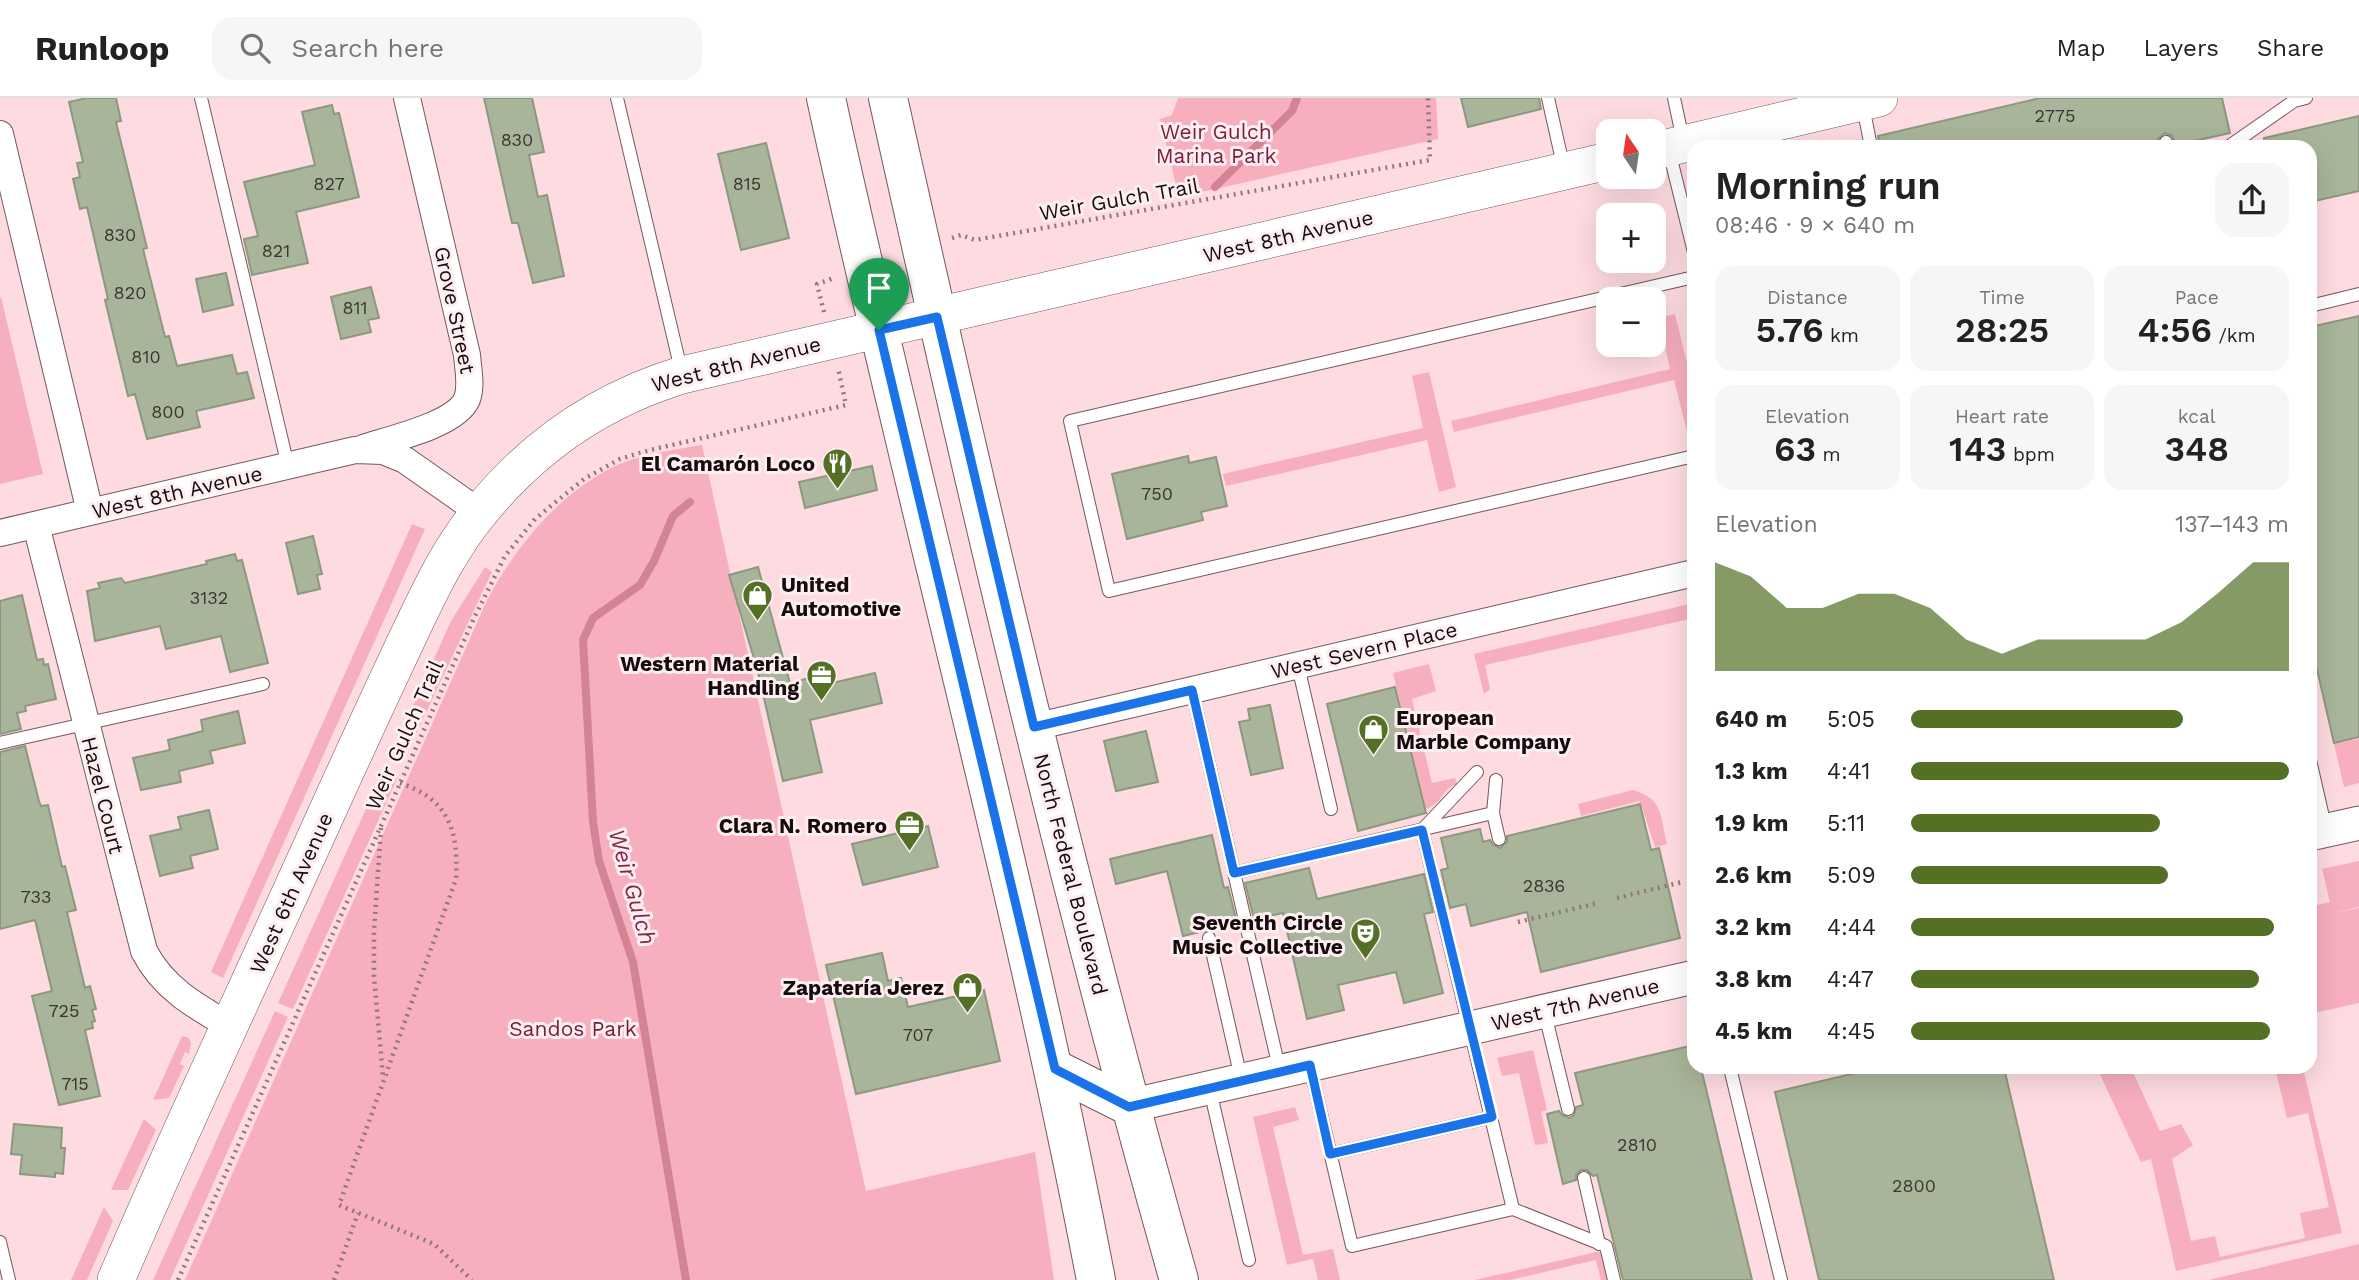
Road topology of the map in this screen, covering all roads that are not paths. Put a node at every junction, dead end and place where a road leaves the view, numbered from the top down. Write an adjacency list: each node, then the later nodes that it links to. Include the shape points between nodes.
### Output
1 (201, 98): 27 (lane)
2 (407, 98): 25 (street, Grove Street, via 467,355 469,391 458,413 448,419)
3 (617, 98): 24 (lane)
4 (826, 98): 23 (main road)
5 (888, 98): 22 (main road, North Federal Boulevard)
6 (1548, 98): 17 (lane)
7 (1674, 98): 15 (lane)
8 (2306, 98): 13 (lane, via 2294,101)
9 (1870, 100): 11 (main road); 12 (lane)
10 (0, 134): 28 (street)
11 (1699, 140)
12 (1871, 140)
13 (2238, 140)
14 (1687, 143): 15 (main road)
15 (1669, 147): 18 (lane)
16 (1596, 164): 17 (main road, West 8th Avenue)
17 (1565, 172): 22 (main road, West 8th Avenue)
18 (1687, 223)
19 (1687, 279): 26 (lane, via 1070,421 1110,591)
20 (2359, 295): 21 (lane)
21 (2317, 304)
22 (937, 317): 23 (main road, West 8th Avenue); 37 (main road, North Federal Boulevard)
23 (879, 330): 24 (main road, West 8th Avenue); 53 (main road)
24 (682, 375): 29 (main road, West 8th Avenue, via 592,411 539,452)
25 (355, 450): 27 (street, West 8th Avenue); 29 (street, West 8th Avenue, via 383,451 405,460)
26 (1687, 458)
27 (288, 466): 28 (street, West 8th Avenue)
28 (89, 512): 30 (street, West 8th Avenue)
29 (479, 512): 51 (main road, West 6th Avenue, via 415,622)
30 (36, 525): 31 (street, West 8th Avenue); 36 (street, Hazel Court)
31 (0, 533)
32 (1687, 575): 33 (street, West Severn Place)
33 (1298, 666): 35 (street, West Severn Place); 41 (lane)
34 (263, 684): 36 (lane)
35 (1192, 690): 37 (street, West Severn Place); 47 (lane)
36 (85, 724): 38 (lane); 51 (street, Hazel Court, via 144,951 153,969 179,995)
37 (1034, 727): 57 (main road, North Federal Boulevard)
38 (0, 743)
39 (1477, 772): 44 (lane)
40 (1496, 780): 42 (lane)
41 (1331, 809)
42 (1493, 813): 44 (lane); 46 (lane)
43 (2359, 823): 45 (street)
44 (1422, 830): 47 (lane); 52 (lane)
45 (2318, 832)
46 (1499, 839)
47 (1234, 873): 54 (lane)
48 (1209, 938): 56 (lane)
49 (1687, 979): 50 (street, West 7th Avenue)
50 (1545, 1011): 52 (street, West 7th Avenue); 58 (lane)
51 (230, 1026): 67 (main road, West 6th Avenue)
52 (1471, 1028): 54 (street, West 7th Avenue); 59 (lane)
53 (1055, 1069): 57 (main road); 68 (main road)
54 (1295, 1069): 56 (street, West 7th Avenue); 60 (lane)
55 (1731, 1074): 71 (lane)
56 (1226, 1085): 57 (street, West 7th Avenue); 65 (lane)
57 (1129, 1107): 69 (main road, North Federal Boulevard)
58 (1567, 1109)
59 (1492, 1117): 60 (lane); 62 (lane)
60 (1330, 1154): 62 (lane, via 1352,1246)
61 (1584, 1178): 64 (lane)
62 (1513, 1209): 64 (lane)
63 (0, 1242): 66 (lane)
64 (1599, 1244): 70 (lane, via 1606,1246)
65 (1250, 1260)
66 (9, 1280)
67 (116, 1280)
68 (1096, 1280)
69 (1179, 1280)
70 (1614, 1280)
71 (1781, 1280)

